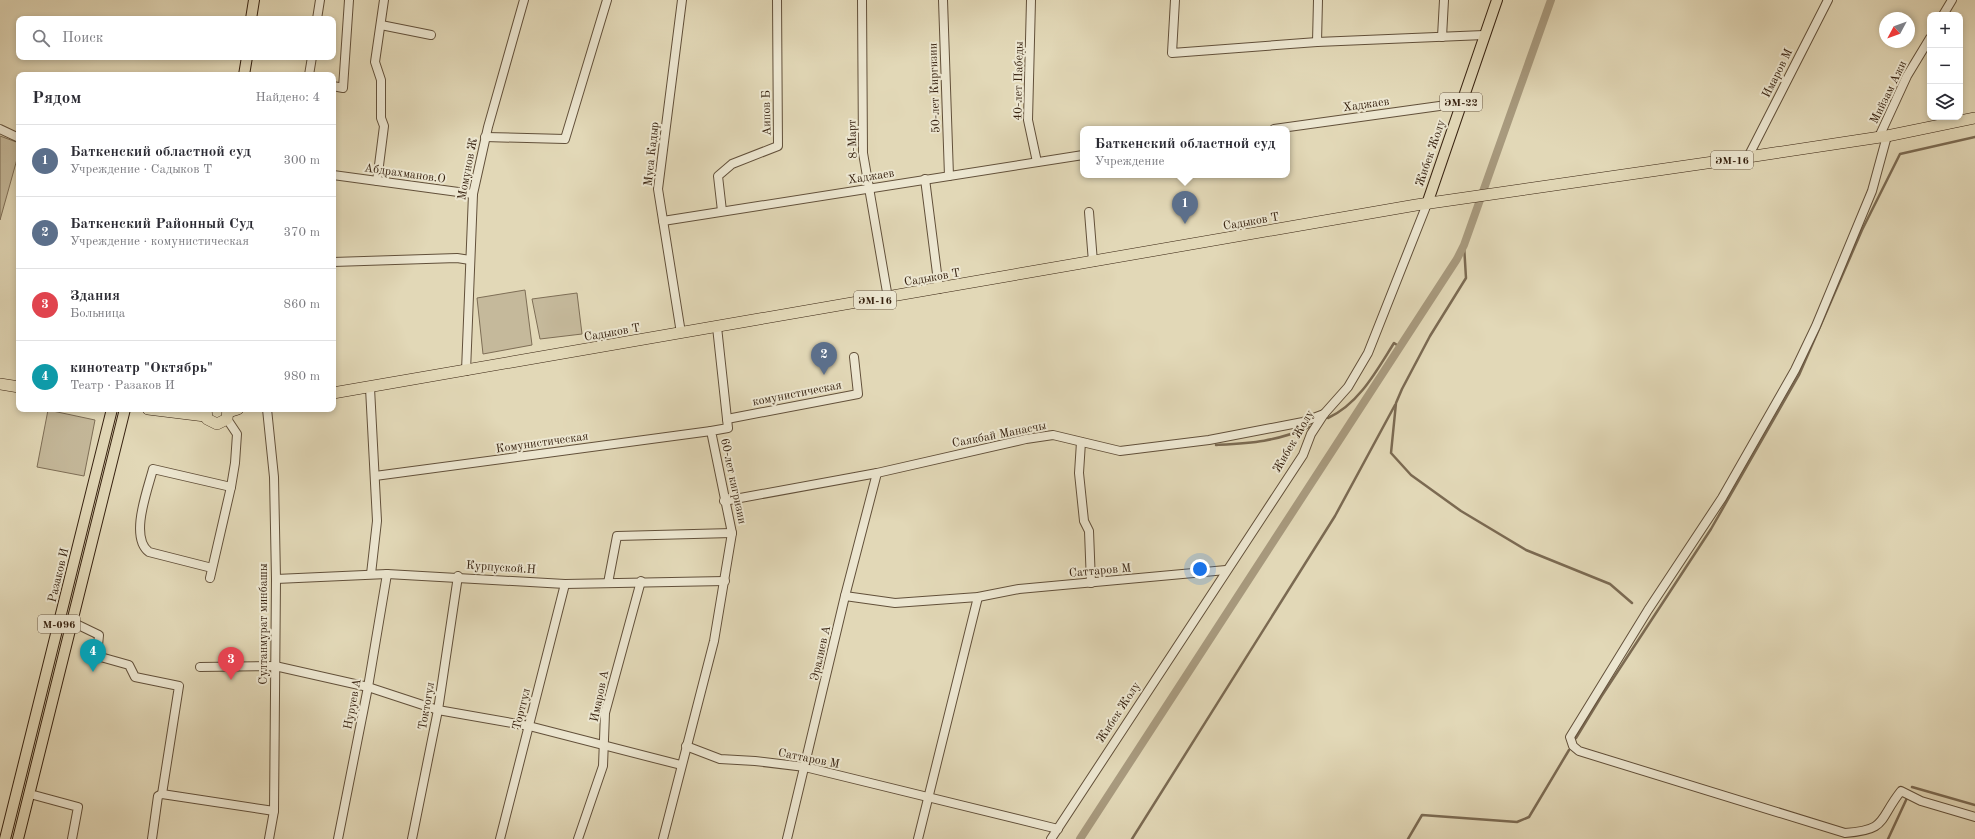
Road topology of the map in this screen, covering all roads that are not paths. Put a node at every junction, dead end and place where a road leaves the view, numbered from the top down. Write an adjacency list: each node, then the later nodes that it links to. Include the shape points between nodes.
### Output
1 (254, 0): 19 (main road)
2 (320, 0): 20 (street)
3 (349, 0): 31 (street, via 343,88)
4 (384, 0): 21 (street)
5 (524, 0): 38 (street, Момунов Ж)
6 (607, 0): 38 (street, via 565,139)
7 (682, 0): 51 (street, Муса Кадыр, via 658,189)
8 (777, 0): 49 (street, Аипов Б, via 778,146 732,164 718,176)
9 (862, 0): 46 (street, 8-Март, via 863,153)
10 (943, 0): 43 (street, 50-лет Киргизии)
11 (1031, 0): 41 (street, 40-лет Пабеды, via 1028,120)
12 (1175, 0): 25 (street, via 1172,53)
13 (1318, 0): 25 (street)
14 (1444, 0): 24 (street)
15 (1497, 0): 23 (main road, Жибек Жолу / ЭМ-22)
16 (1828, 0): 40 (street, Имаров М)
17 (1952, 0): 18 (street)
18 (1945, 12)
19 (251, 16)
20 (317, 16)
21 (380, 25): 22 (street); 45 (street, via 375,62 381,80 381,118 384,126)
22 (431, 35)
23 (1484, 35): 24 (street); 32 (main road, Жибек Жолу / ЭМ-22)
24 (1442, 38): 25 (street)
25 (1318, 42)
26 (1927, 43): 36 (street, Мийзам Ажи, via 1907,76)
27 (246, 60): 29 (main road)
28 (312, 60): 30 (street)
29 (244, 72)
30 (310, 72)
31 (336, 87)
32 (1461, 103): 34 (street, Хаджаев); 48 (main road, Жибек Жолу / ЭМ-22)
33 (1975, 118): 36 (highway, ЭМ-16)
34 (1290, 127)
35 (0, 129): 37 (street)
36 (1883, 136): 40 (highway, ЭМ-16); 110 (street, Мийзам Ажи, via 1872,190 1816,326 1795,370 1722,498 1648,610 1570,737 1573,746 1579,750 1845,833 1864,832 1880,825 1901,791 1921,801)
37 (16, 137)
38 (486, 137): 47 (street, Момунов Ж)
39 (1080, 155): 41 (street, Хаджаев)
40 (1748, 158): 48 (highway, ЭМ-16)
41 (1037, 162): 43 (street, Хаджаев)
42 (336, 175): 45 (street, Абдрахманов.О)
43 (949, 176): 44 (street, Хаджаев)
44 (925, 179): 46 (street, Хаджаев); 55 (street)
45 (377, 181): 47 (street, Абдрахманов.О)
46 (869, 188): 49 (street, Хаджаев); 56 (street, 8-Март)
47 (473, 194): 52 (street, Момунов Ж)
48 (1422, 204): 54 (highway, Садыков Т / ЭМ-16); 70 (street, Жибек Жолу, via 1368,353 1348,387)
49 (722, 211): 51 (street, Хаджаев)
50 (1089, 212): 54 (street)
51 (663, 220): 58 (street, Муса Кадыр)
52 (470, 260): 53 (street, via 457,258); 60 (street, Момунов Ж)
53 (336, 262)
54 (1093, 262): 55 (highway, Садыков Т / ЭМ-16)
55 (940, 289): 56 (highway, Садыков Т / ЭМ-16)
56 (888, 298): 57 (highway, Садыков Т / ЭМ-16)
57 (717, 327): 58 (highway, Садыков Т / ЭМ-16); 71 (street)
58 (681, 333): 60 (highway, Садыков Т / ЭМ-16)
59 (854, 357): 71 (street, комунистическая, via 858,394)
60 (466, 371): 63 (highway, Садыков Т / ЭМ-16)
61 (0, 384): 62 (highway)
62 (16, 387)
63 (370, 388): 64 (highway, Садыков Т / ЭМ-16); 75 (street)
64 (336, 393)
65 (111, 412): 94 (main road, Разаков И / М-096)
66 (124, 412): 93 (main road, Разаков И / М-096)
67 (206, 412): 68 (highway, via 210,422 217,424)
68 (230, 412): 76 (street, via 237,434)
69 (267, 412): 85 (street, Султанмурат минбашы, via 274,477)
70 (1324, 414): 73 (street, Саякбай Манасчы, via 1303,422 1209,440 1120,451); 80 (street, Жибек Жолу, via 1311,434 1303,455)
71 (727, 419): 72 (street, 60-лет кигризии, via 728,428)
72 (711, 431): 75 (street, Комунистическая); 77 (street, 60-лет кигризии)
73 (1081, 442): 74 (street, Саякбай Манасчы, via 1053,435 1026,439); 89 (street, via 1079,473 1084,521 1089,531)
74 (877, 473): 77 (street, Саякбай Манасчы); 91 (street, Эралиев А)
75 (375, 476): 81 (street, via 377,521)
76 (231, 487): 79 (street); 79 (street, via 153,469 139,526 142,544 149,552)
77 (724, 501): 78 (street, 60-лет кигризии)
78 (732, 533): 87 (street, 60-лет кигризии); 88 (street, via 617,536)
79 (212, 568): 84 (street)
80 (1226, 570): 89 (street, Саттаров М); 111 (street, Жибек Жолу)
81 (371, 574): 82 (street, Курпуской.Н); 85 (street, Курпуской.Н)
82 (387, 574): 83 (street, Курпуской.Н); 98 (street, Нуруев А)
83 (458, 576): 90 (street, Курпуской.Н); 99 (street, Токтогул)
84 (210, 578)
85 (276, 579): 96 (street, Султанмурат минбашы)
86 (641, 581): 87 (street, Курпуской.Н); 88 (street, Курпуской.Н); 101 (street, Имаров А, via 605,714)
87 (724, 581): 102 (street, 60-лет кигризии, via 714,641)
88 (608, 582): 90 (street, Курпуской.Н)
89 (1091, 583): 92 (street, Саттаров М, via 1019,589)
90 (565, 584): 100 (street, Тортгул)
91 (845, 596): 92 (street, Саттаров М, via 895,603); 104 (street, Эралиев А)
92 (978, 597): 108 (street)
93 (72, 622): 95 (main road, Разаков И / М-096); 107 (street, via 99,635 97,656 129,665 135,677 179,686)
94 (55, 641): 95 (main road); 105 (main road, Разаков И / М-096)
95 (67, 644): 106 (main road, Разаков И / М-096)
96 (275, 666): 97 (street); 98 (street); 109 (street, Султанмурат минбашы)
97 (200, 667)
98 (368, 687): 99 (street); 117 (street, Нуруев А)
99 (438, 710): 100 (street); 118 (street, Токтогул)
100 (529, 726): 101 (street); 119 (street, Тортгул)
101 (603, 745): 103 (street); 120 (street, Имаров А, via 603,766)
102 (686, 746): 103 (street, 60-лет кигризии); 104 (street, Саттаров М, via 720,759)
103 (681, 765): 121 (street, 60-лет кигризии)
104 (805, 767): 108 (street, Саттаров М); 122 (street, Эралиев А)
105 (18, 790): 106 (main road); 112 (main road, Разаков И / М-096)
106 (30, 794): 113 (main road, Разаков И / М-096); 114 (street, via 78,806)
107 (162, 794): 109 (street); 115 (street, via 158,796)
108 (928, 797): 111 (street, Саттаров М); 123 (street)
109 (274, 811): 116 (street, Султанмурат минбашы)
110 (1975, 817)
111 (1058, 829): 124 (street, Жибек Жолу)
112 (5, 839)
113 (18, 839)
114 (72, 839)
115 (152, 839)
116 (269, 839)
117 (338, 839)
118 (412, 839)
119 (500, 839)
120 (578, 839)
121 (663, 839)
122 (788, 839)
123 (918, 839)
124 (1051, 839)

